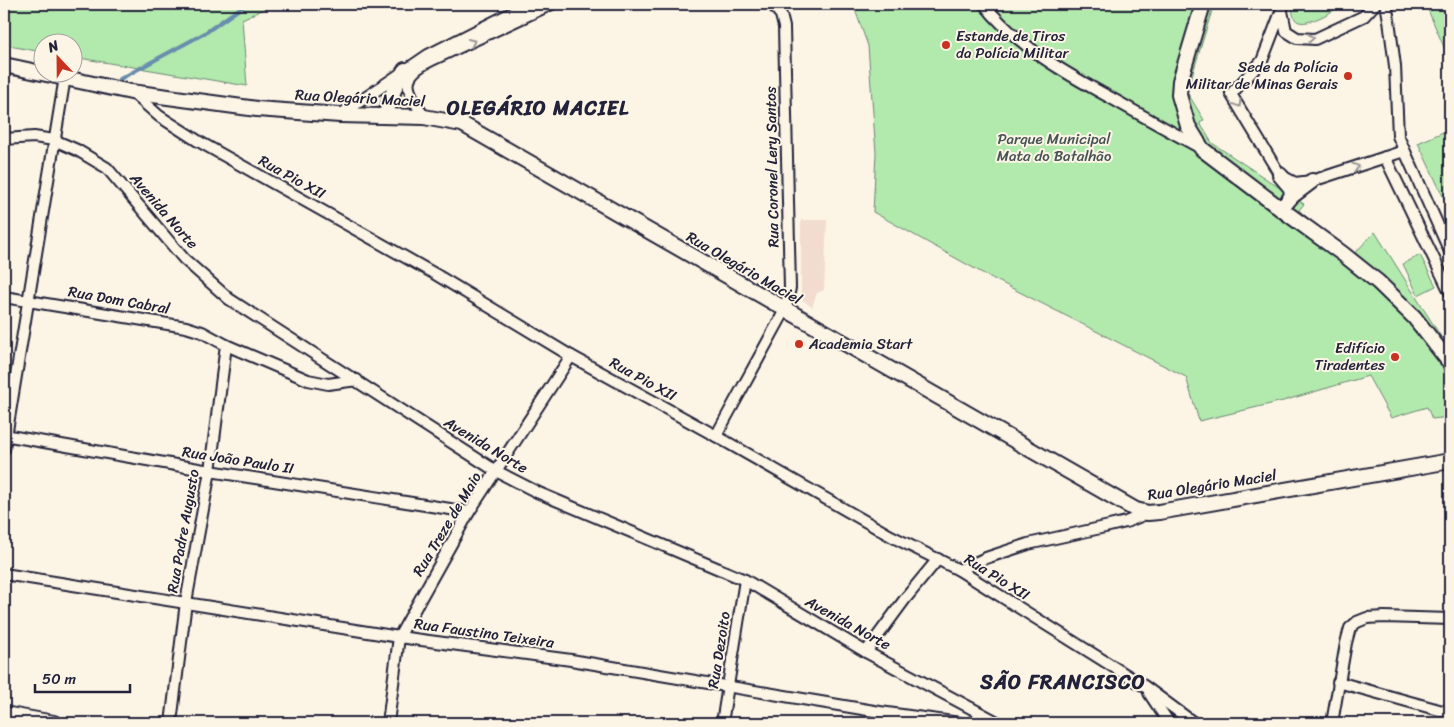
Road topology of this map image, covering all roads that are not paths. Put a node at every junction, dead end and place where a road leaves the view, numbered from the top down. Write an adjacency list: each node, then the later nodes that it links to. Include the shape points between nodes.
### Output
1 (528, 4): 10 (street, via 453,41)
2 (552, 4): 10 (street, one-way to 2)
3 (772, 4): 31 (street, Rua Coronel Lery Santos, via 781,15 784,27 790,288)
4 (984, 4): 20 (street, via 1034,52)
5 (1203, 4): 20 (street, via 1180,81 1188,126)
6 (1375, 4): 8 (street, one-way to 6, via 1286,32 1297,38 1315,39 1364,16)
7 (1386, 4): 21 (street, via 1395,66 1398,136)
8 (1283, 7): 23 (street, one-way to 23, via 1262,61 1231,94)
9 (4, 65): 11 (street, Rua Olegário Maciel)
10 (413, 67): 15 (street); 16 (street, via 395,87); 17 (street, via 409,89)
11 (32, 71)
12 (82, 81): 14 (street, Rua Olegário Maciel)
13 (64, 82): 19 (street)
14 (131, 92): 15 (street, Rua Olegário Maciel, via 257,109); 33 (street, Rua Pio XII, via 159,116 198,141 435,274)
15 (340, 115): 16 (street, Rua Olegário Maciel)
16 (385, 116): 17 (street, Rua Olegário Maciel)
17 (424, 116): 31 (street, Rua Olegário Maciel, via 472,128)
18 (4, 139): 19 (street, Avenida Norte, via 34,137)
19 (54, 140): 30 (street); 35 (street, Avenida Norte, via 106,168 184,259 229,299)
20 (1202, 149): 26 (street)
21 (1404, 151): 22 (street); 27 (street)
22 (1385, 157): 24 (street, one-way to 22); 28 (street)
23 (1280, 175): 24 (street, via 1295,183); 25 (street, via 1291,188)
24 (1312, 181): 25 (street)
25 (1292, 196): 26 (street)
26 (1281, 209): 34 (street, via 1378,282 1414,317)
27 (1450, 252)
28 (1450, 292)
29 (4, 297): 30 (street, Rua Dom Cabral)
30 (28, 300): 32 (street, Rua Dom Cabral, via 186,327); 36 (street)
31 (785, 310): 37 (street, Rua Coronel Lery Santos); 43 (street, Rua Olegário Maciel, via 1136,510)
32 (226, 345): 35 (street, Rua Dom Cabral, via 308,380 328,384); 40 (street, Rua Padre Augusto)
33 (570, 356): 37 (street, Rua Pio XII); 41 (street, Rua Treze de Maio)
34 (1450, 363)
35 (357, 380): 41 (street, Avenida Norte)
36 (5, 435): 38 (street); 40 (street, Rua João Paulo II)
37 (716, 436): 44 (street, Rua Pio XII)
38 (4, 449)
39 (1450, 461): 43 (street, Rua Olegário Maciel)
40 (210, 470): 42 (street, Rua João Paulo II); 48 (street, Rua Padre Augusto)
41 (496, 471): 42 (street, Rua Treze de Maio); 47 (street, Avenida Norte, via 539,494)
42 (469, 512): 50 (street, Rua Treze de Maio)
43 (1148, 513): 45 (street, via 1119,524 1028,544)
44 (938, 559): 45 (street, Rua Pio XII); 51 (street)
45 (959, 570): 53 (street, Rua Pio XII)
46 (4, 574): 48 (street, Rua Faustino Teixeira)
47 (745, 580): 51 (street, Avenida Norte); 54 (street, Rua Dezoito)
48 (186, 602): 50 (street, Rua Faustino Teixeira); 59 (street, Rua Padre Augusto)
49 (1450, 619): 52 (street, via 1367,618 1357,622 1350,628)
50 (399, 637): 54 (street, Rua Faustino Teixeira, via 571,660); 60 (street, Rua Treze de Maio)
51 (866, 652): 63 (street, Avenida Norte)
52 (1338, 682): 55 (street); 66 (street)
53 (1144, 686): 64 (street, Rua Pio XII); 65 (street, Rua Pio XII)
54 (728, 687): 57 (street, Rua Faustino Teixeira); 61 (street, Rua Dezoito)
55 (1450, 713)
56 (4, 714): 58 (street)
57 (919, 721): 62 (street, Rua Faustino Teixeira)
58 (54, 723)
59 (171, 723)
60 (388, 723)
61 (722, 723)
62 (960, 723)
63 (999, 723)
64 (1169, 723)
65 (1194, 723)
66 (1332, 723)

